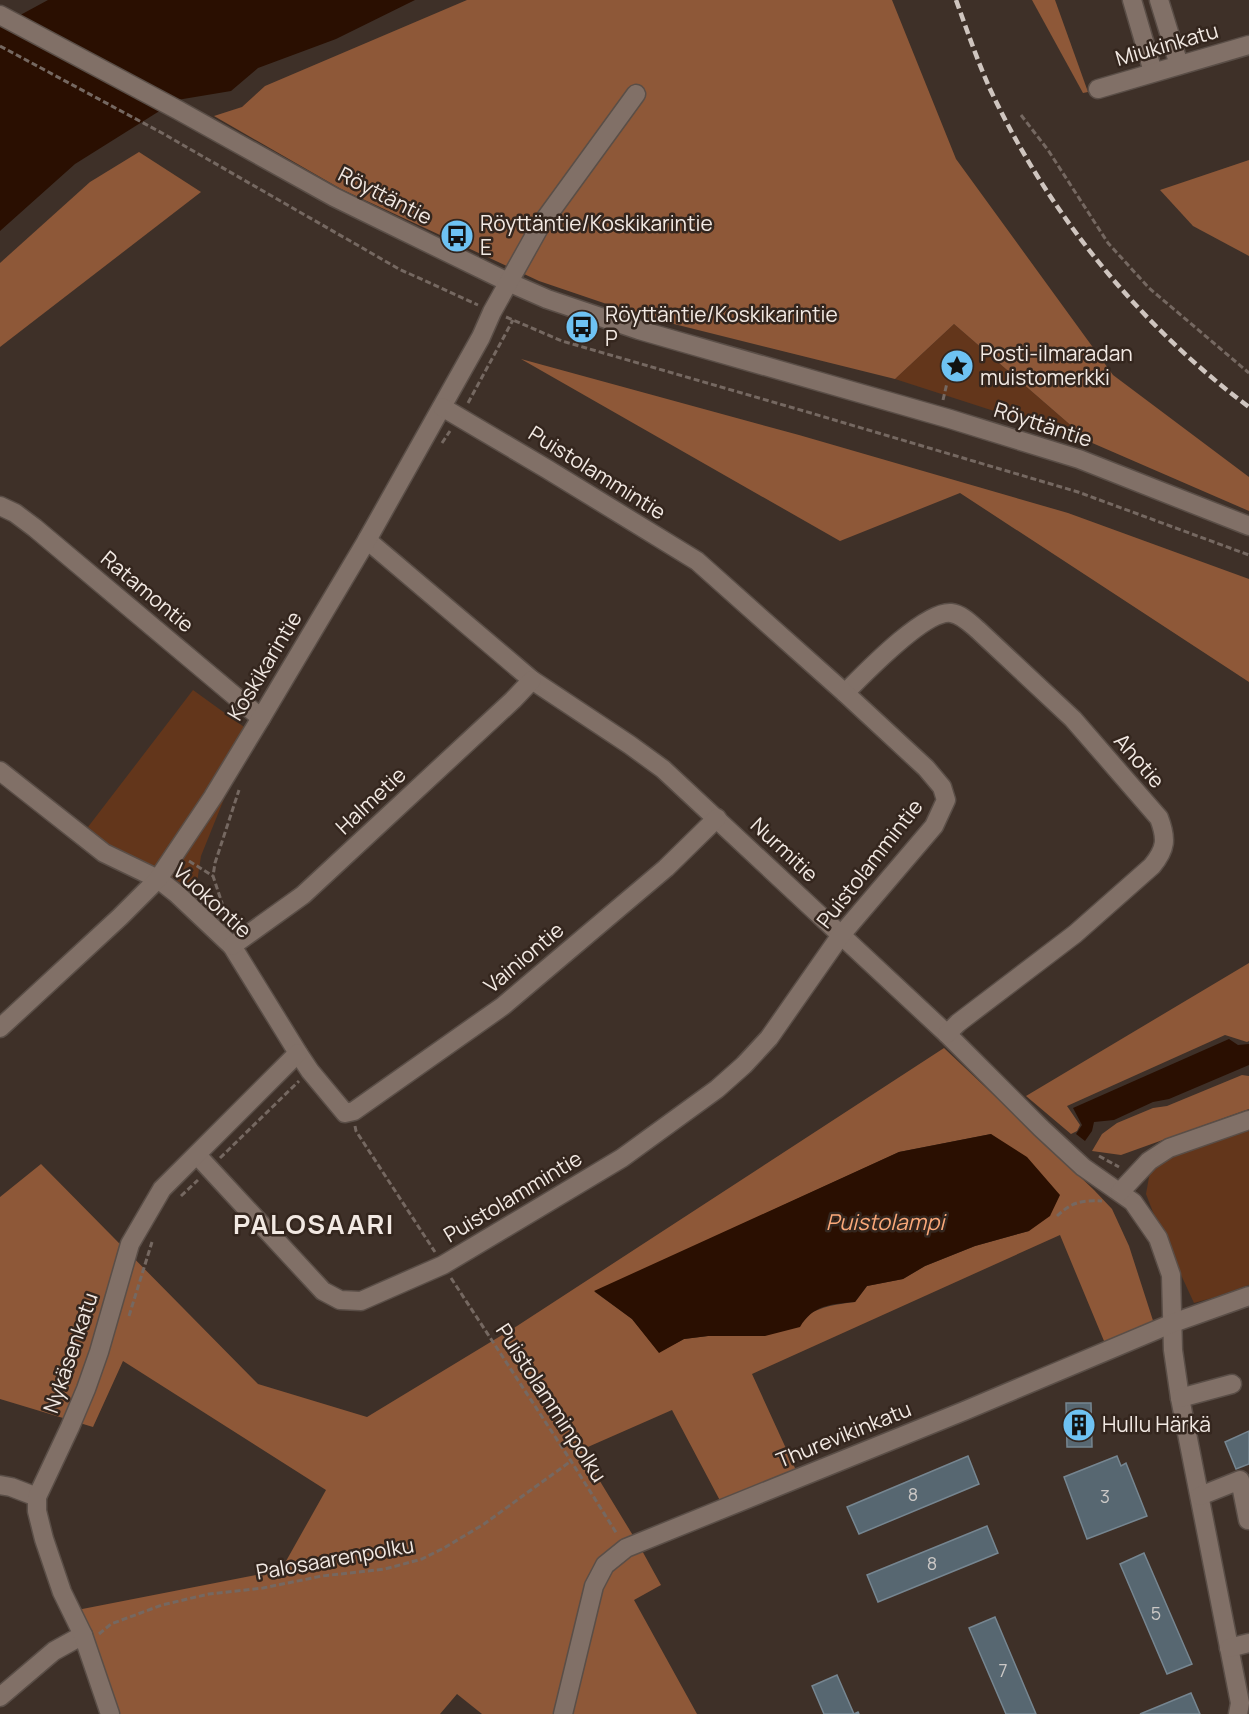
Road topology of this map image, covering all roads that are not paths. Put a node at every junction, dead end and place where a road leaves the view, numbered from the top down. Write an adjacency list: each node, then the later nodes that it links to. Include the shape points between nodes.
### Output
1 (1132, 0): 6 (street)
2 (1159, 0): 5 (street)
3 (3, 17): 9 (street, Röyttäntie, via 334,197)
4 (1249, 45): 5 (street, Miukinkatu)
5 (1179, 65): 6 (street, Miukinkatu)
6 (1154, 72): 7 (street, Miukinkatu)
7 (1098, 89)
8 (636, 94): 9 (street, Koskikarintie, via 540,226)
9 (508, 282): 10 (street, Koskikarintie); 12 (street, Röyttäntie, via 639,330 1079,459)
10 (442, 407): 13 (street, Koskikarintie); 15 (street, Puistolammintie, via 697,561)
11 (0, 506): 16 (street, Ratamontie, via 35,528)
12 (1249, 526)
13 (367, 540): 14 (street, Nurmitie); 16 (street, Koskikarintie)
14 (532, 680): 18 (street, Nurmitie, via 663,769); 21 (street, Halmetie, via 303,895)
15 (845, 693): 20 (street, Puistolammintie, via 926,768 942,787 946,800 934,826); 23 (street, Ahotie, via 918,627 940,613 953,613 978,630 1072,719 1159,818 1164,833 1164,846 1152,866 1075,934)
16 (261, 718): 19 (street, Koskikarintie)
17 (0, 771): 19 (street, Vuokontie, via 104,853)
18 (717, 818): 20 (street, Nurmitie); 25 (street, Vainiontie, via 666,868 503,1006)
19 (158, 879): 21 (street, Vuokontie); 22 (street, Koskikarintie)
20 (841, 935): 23 (street, Nurmitie); 27 (street, Puistolammintie, via 769,1038 717,1089 622,1158 443,1265 361,1301 340,1300 322,1292)
21 (237, 942): 24 (street, Vuokontie)
22 (0, 1028)
23 (946, 1034): 28 (street, Nurmitie, via 1083,1167)
24 (298, 1053): 25 (street, Vuokontie); 27 (street, Nykäsenkatu)
25 (350, 1112)
26 (1249, 1120): 28 (street, via 1169,1148 1149,1161)
27 (197, 1155): 35 (street, Nykäsenkatu, via 162,1190 130,1244 86,1389)
28 (1120, 1192): 30 (street, Nurmitie, via 1133,1202 1158,1238 1171,1275)
29 (1249, 1296): 30 (street, Thurevikinkatu)
30 (1173, 1323): 32 (street, Nurmitie); 42 (street, Thurevikinkatu, via 626,1548 605,1564 594,1586)
31 (1232, 1384): 32 (street)
32 (1180, 1398): 34 (street, Nurmitie)
33 (0, 1485): 35 (street)
34 (1200, 1496): 36 (street, via 1240,1480); 39 (street, Nurmitie)
35 (37, 1497): 37 (street, via 44,1539 62,1592)
36 (1248, 1520)
37 (83, 1635): 40 (street, via 54,1651); 41 (street)
38 (1249, 1642): 39 (street)
39 (1229, 1648): 43 (street, Nurmitie, via 1240,1703)
40 (0, 1697)
41 (110, 1714)
42 (563, 1714)
43 (1238, 1714)

